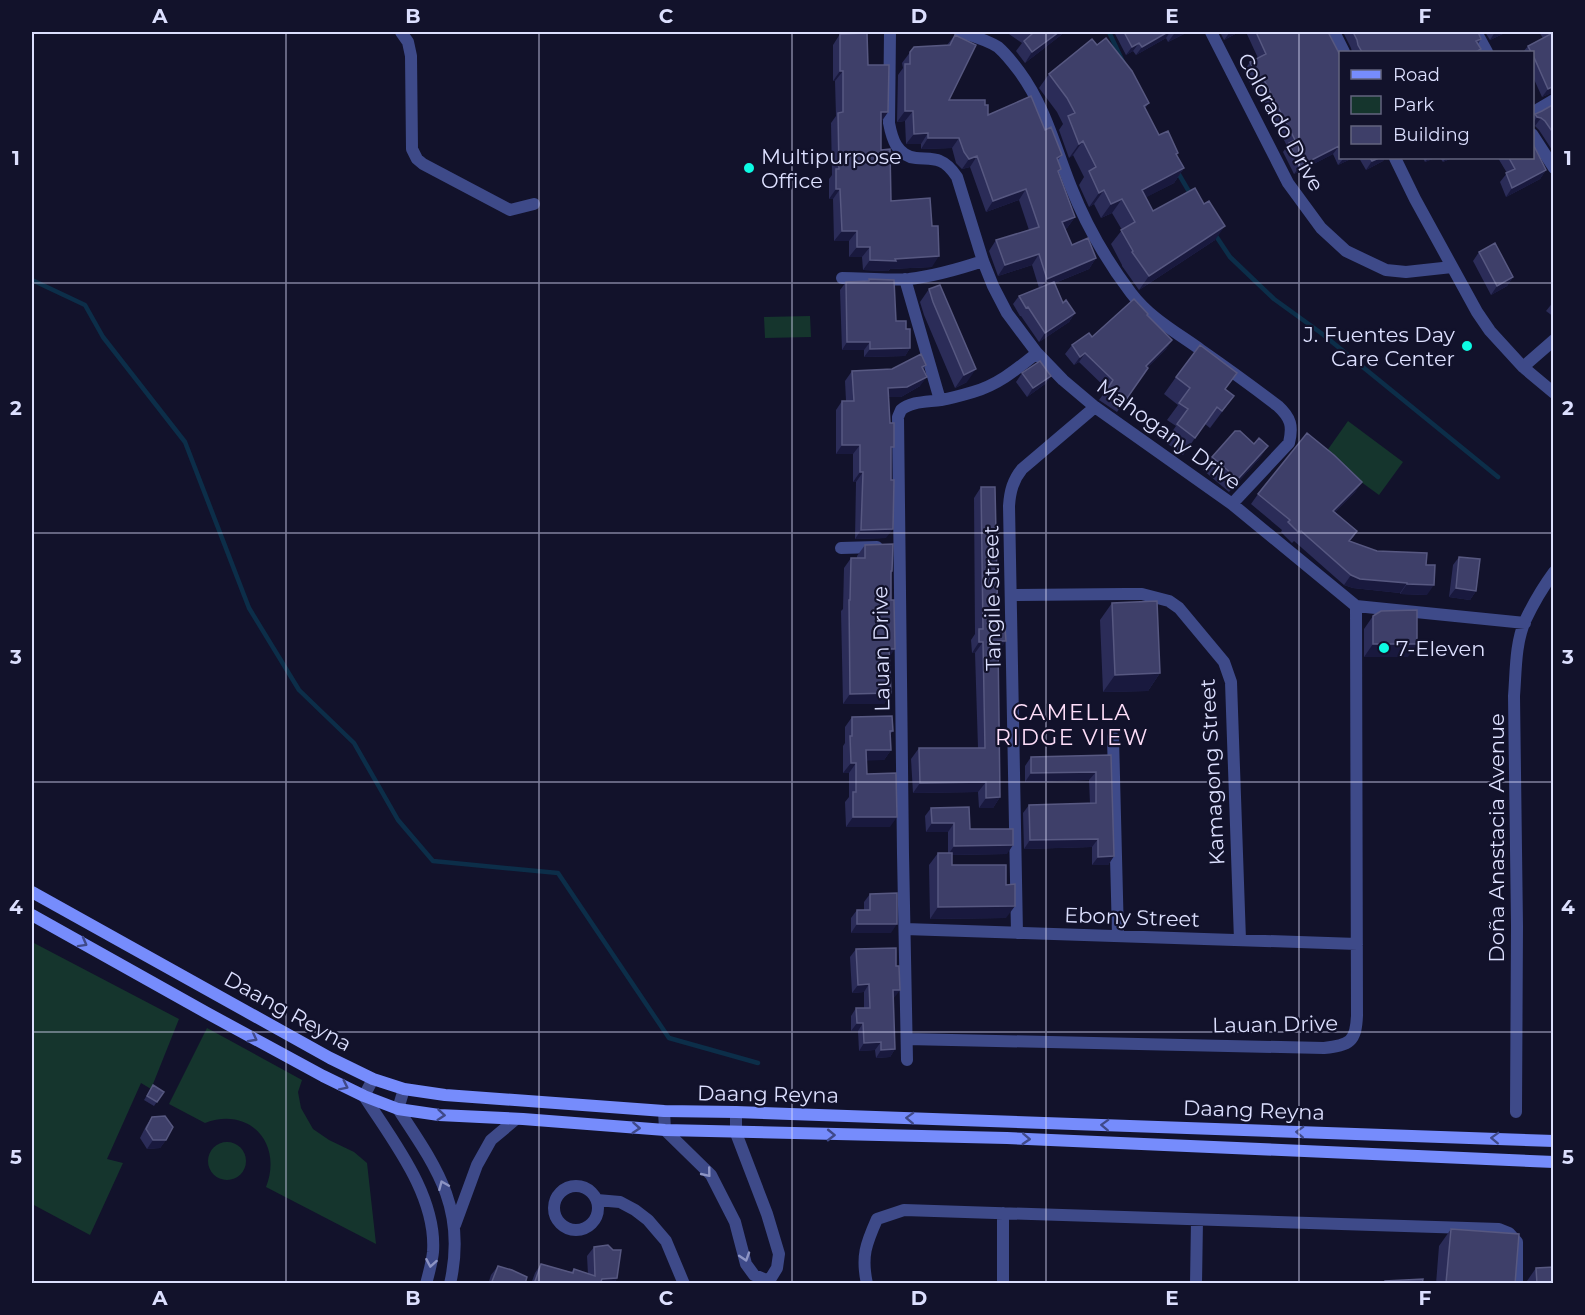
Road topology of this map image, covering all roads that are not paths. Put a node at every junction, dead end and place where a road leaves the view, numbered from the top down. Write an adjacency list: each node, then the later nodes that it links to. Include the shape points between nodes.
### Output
1 (401, 32): 14 (street, via 411,56 412,149 417,159 510,210)
2 (890, 32): 15 (street, Mahogany Drive, via 891,135 896,146 912,158 942,161 950,167 957,177)
3 (960, 32): 25 (street, via 998,47 1024,78 1040,105 1090,230 1139,303 1157,321 1286,413 1290,422 1289,443)
4 (1211, 32): 16 (street, Colorado Drive, via 1288,183 1321,228 1346,251 1386,270)
5 (1334, 32): 7 (street)
6 (1476, 32): 8 (street)
7 (1344, 51)
8 (1486, 51)
9 (1554, 100): 10 (street)
10 (1534, 111)
11 (1534, 136): 13 (street)
12 (1395, 159): 16 (street)
13 (1554, 168)
14 (534, 204)
15 (983, 261): 18 (street); 20 (street, Mahogany Drive, via 1007,314)
16 (1452, 267): 21 (street, via 1490,331)
17 (842, 278): 18 (street)
18 (906, 279): 23 (street)
19 (1554, 339): 21 (street)
20 (1037, 353): 23 (street, Lauan Drive, via 996,383); 24 (street, Mahogany Drive)
21 (1523, 367): 22 (street)
22 (1554, 393)
23 (940, 400): 26 (street, Lauan Drive, via 905,406 898,417)
24 (1095, 406): 25 (street, Mahogany Drive); 29 (street, Tangile Street, via 1015,478 1009,506)
25 (1232, 504): 30 (street, Mahogany Drive)
26 (899, 546): 27 (street); 35 (street, Lauan Drive)
27 (841, 548)
28 (1554, 572): 31 (street, Doña Anastacia Avenue)
29 (1011, 595): 36 (street, Tangile Street); 38 (street, Kamagong Street, via 1142,594 1162,599 1179,608 1224,662 1231,682)
30 (1356, 606): 31 (street); 39 (street, Lauan Drive)
31 (1525, 623): 48 (street, Doña Anastacia Avenue, via 1514,696)
32 (1113, 737): 37 (street)
33 (32, 892): 42 (main road, Daang Reyna, via 330,1058)
34 (32, 915): 44 (main road, Daang Reyna, one-way to 44)
35 (905, 929): 36 (street, Ebony Street); 40 (street, Lauan Drive)
36 (1017, 933): 37 (street, Ebony Street)
37 (1118, 936): 38 (street, Ebony Street)
38 (1240, 940): 39 (street, Ebony Street)
39 (1357, 945): 40 (street, Lauan Drive, via 1357,1026 1346,1045 1324,1048)
40 (907, 1039): 41 (street, Lauan Drive)
41 (907, 1060)
42 (373, 1078): 43 (main road, Daang Reyna); 44 (street)
43 (404, 1089): 45 (street); 46 (main road, Daang Reyna)
44 (364, 1096): 45 (main road, Daang Reyna); 61 (street, one-way to 61, via 412,1173 426,1204 433,1252)
45 (398, 1109): 49 (main road, Daang Reyna, one-way to 49); 59 (street, one-way to 45, via 450,1202 432,1161)
46 (664, 1112): 47 (main road, Daang Reyna); 50 (street)
47 (736, 1112): 51 (street); 52 (main road, Daang Reyna, one-way to 47)
48 (1516, 1112)
49 (516, 1119): 50 (main road, Daang Reyna, one-way to 50); 59 (street, via 491,1140 477,1165)
50 (665, 1130): 51 (main road, Daang Reyna); 60 (street, one-way to 60, via 711,1175 735,1222 746,1264 754,1275)
51 (736, 1133): 54 (main road, Daang Reyna, one-way to 54, via 1007,1138); 60 (street, via 779,1254)
52 (1525, 1140): 53 (main road, Daang Reyna); 54 (main road)
53 (1554, 1140)
54 (1524, 1161): 55 (main road, Daang Reyna)
55 (1554, 1162)
56 (597, 1200): 63 (street, via 620,1202 648,1220 666,1241)
57 (1003, 1213): 58 (street); 64 (street, via 904,1210 878,1219 863,1261); 65 (street)
58 (1197, 1220): 66 (street); 67 (street, via 1499,1230 1509,1233 1517,1242)
59 (455, 1226): 62 (street)
60 (769, 1282)
61 (426, 1284)
62 (450, 1284)
63 (684, 1284)
64 (867, 1284)
65 (1003, 1284)
66 (1196, 1284)
67 (1517, 1284)

